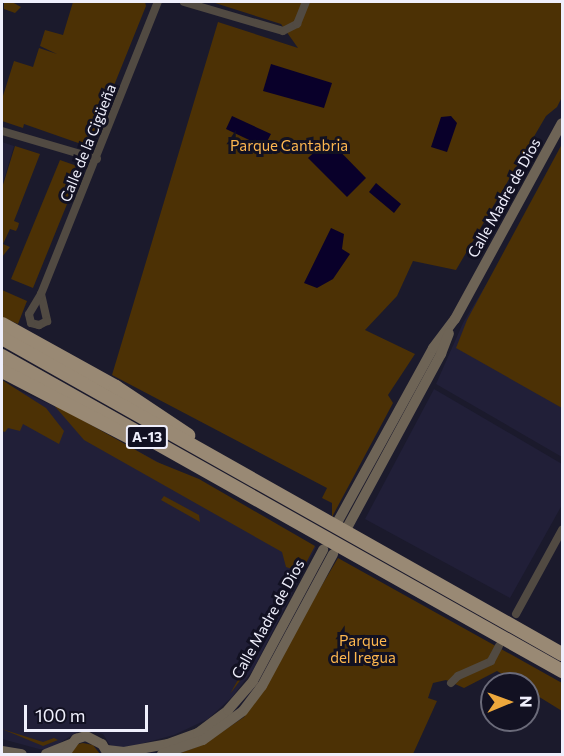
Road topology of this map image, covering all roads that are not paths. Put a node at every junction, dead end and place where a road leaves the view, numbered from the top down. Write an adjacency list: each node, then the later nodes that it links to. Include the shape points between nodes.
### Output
1 (158, 2): 6 (street, Calle de la Cigüeña)
2 (184, 2): 3 (street, via 283,31 292,29)
3 (306, 2)
4 (562, 123): 15 (main road, Calle Madre de Dios, via 455,319 433,348)
5 (2, 131): 6 (street)
6 (97, 159): 7 (street, Calle de la Cigüeña)
7 (41, 294)
8 (2, 324): 12 (highway, via 116,387 196,440)
9 (2, 338): 12 (highway, A-13)
10 (2, 356): 13 (highway, A-13)
11 (2, 371): 13 (highway)
12 (219, 462): 15 (highway, A-13)
13 (292, 519): 15 (highway, A-13)
14 (562, 530): 16 (street)
15 (339, 532): 18 (highway, A-13); 19 (highway, A-13)
16 (516, 614)
17 (499, 646): 20 (street, via 491,661)
18 (562, 654)
19 (562, 671)
20 (451, 682)
21 (71, 744): 23 (main road, via 86,736 98,740); 25 (main road); 26 (main road)
22 (2, 751): 24 (main road)
23 (108, 752): 27 (main road, Calle Madre de Dios, via 168,744 198,733 228,710 253,681 328,552 262,686 243,711 203,740)
24 (22, 754)
25 (46, 754)
26 (65, 754)
27 (162, 754)

